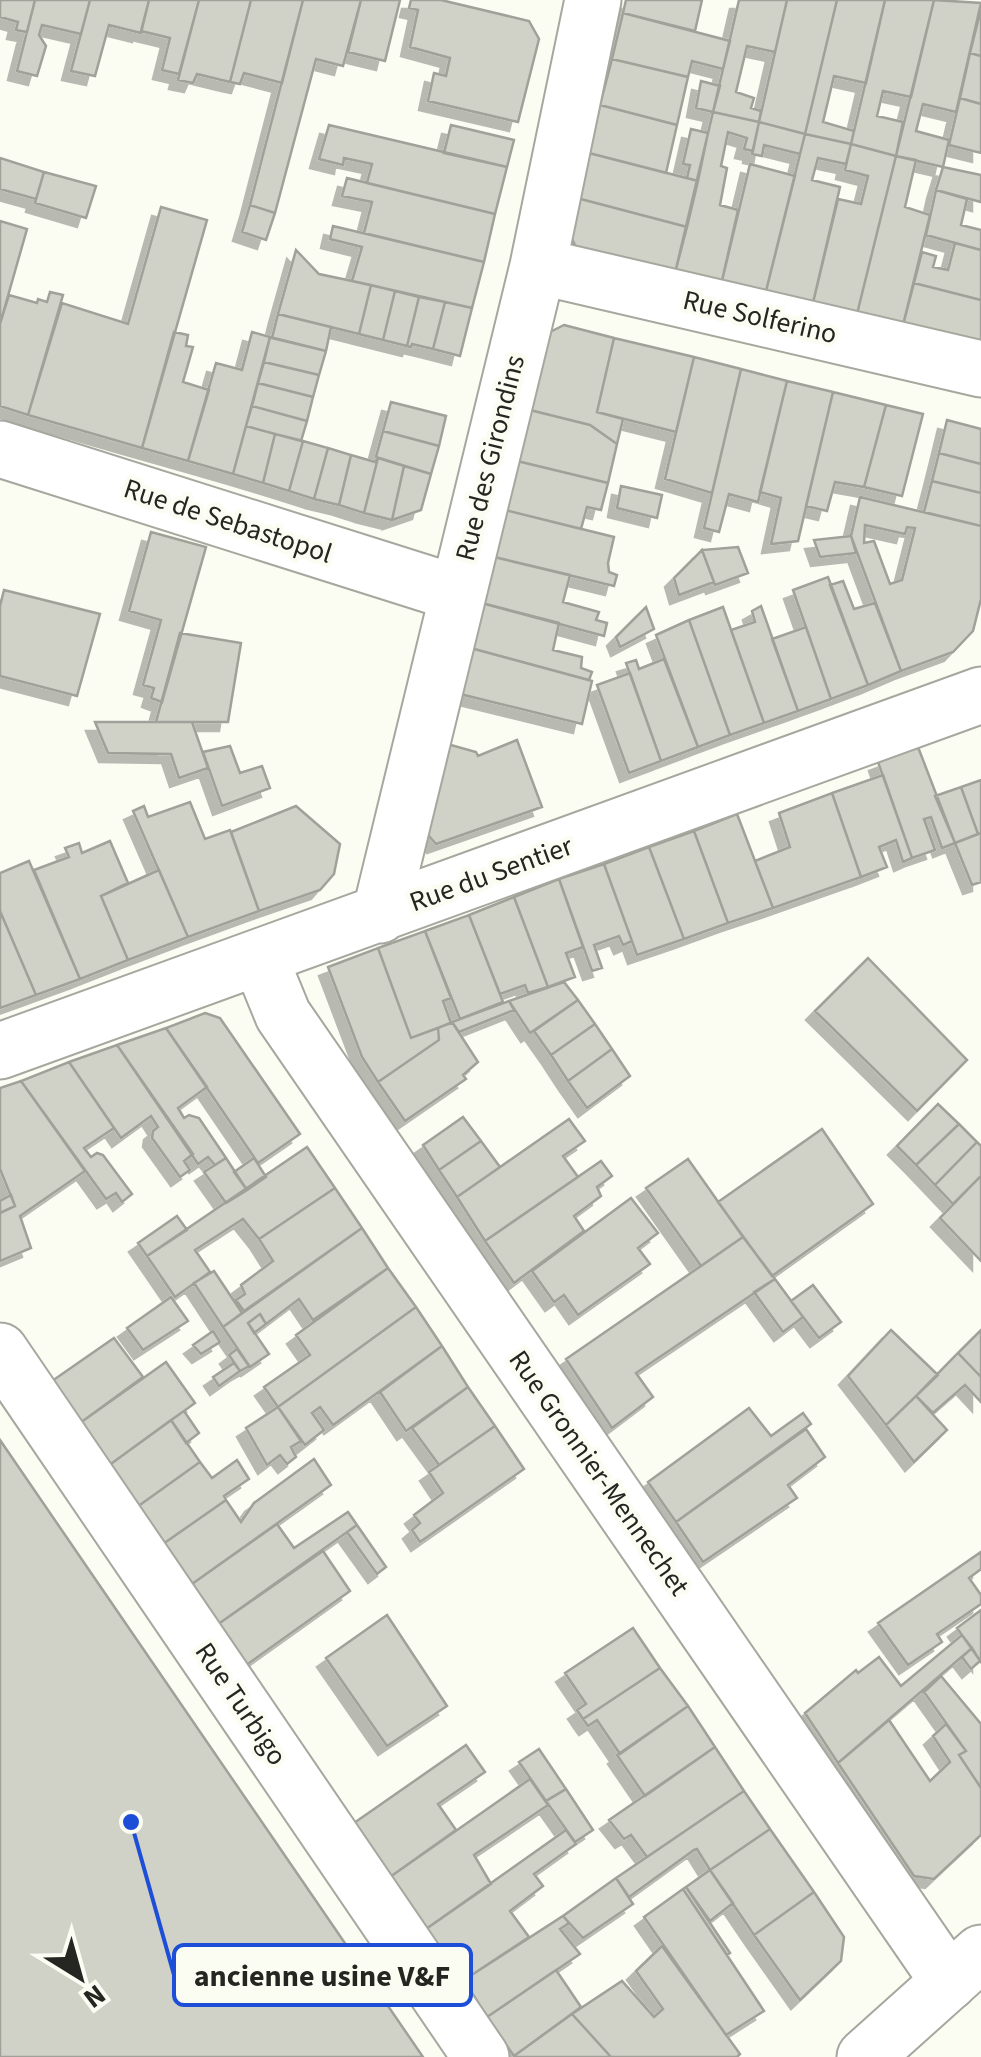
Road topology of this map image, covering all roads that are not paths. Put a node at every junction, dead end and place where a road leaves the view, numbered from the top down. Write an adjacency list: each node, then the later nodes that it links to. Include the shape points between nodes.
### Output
1 (593, 0): 2 (street, Rue des Girondins)
2 (538, 266): 3 (street, Rue Solferino); 5 (street, Rue des Girondins)
3 (981, 368)
4 (0, 449): 5 (street, Rue de Sebastopol)
5 (456, 593): 7 (street, Rue des Girondins)
6 (981, 694): 7 (street, Rue du Sentier)
7 (380, 914): 8 (street, Rue du Sentier)
8 (260, 959): 9 (street, Rue du Sentier); 11 (street, Rue Gronnier-Mennechet, via 284,1015)
9 (0, 1051)
10 (0, 1351): 12 (street, Rue Turbigo)
11 (965, 1967): 13 (street)
12 (481, 2057)
13 (865, 2057)

